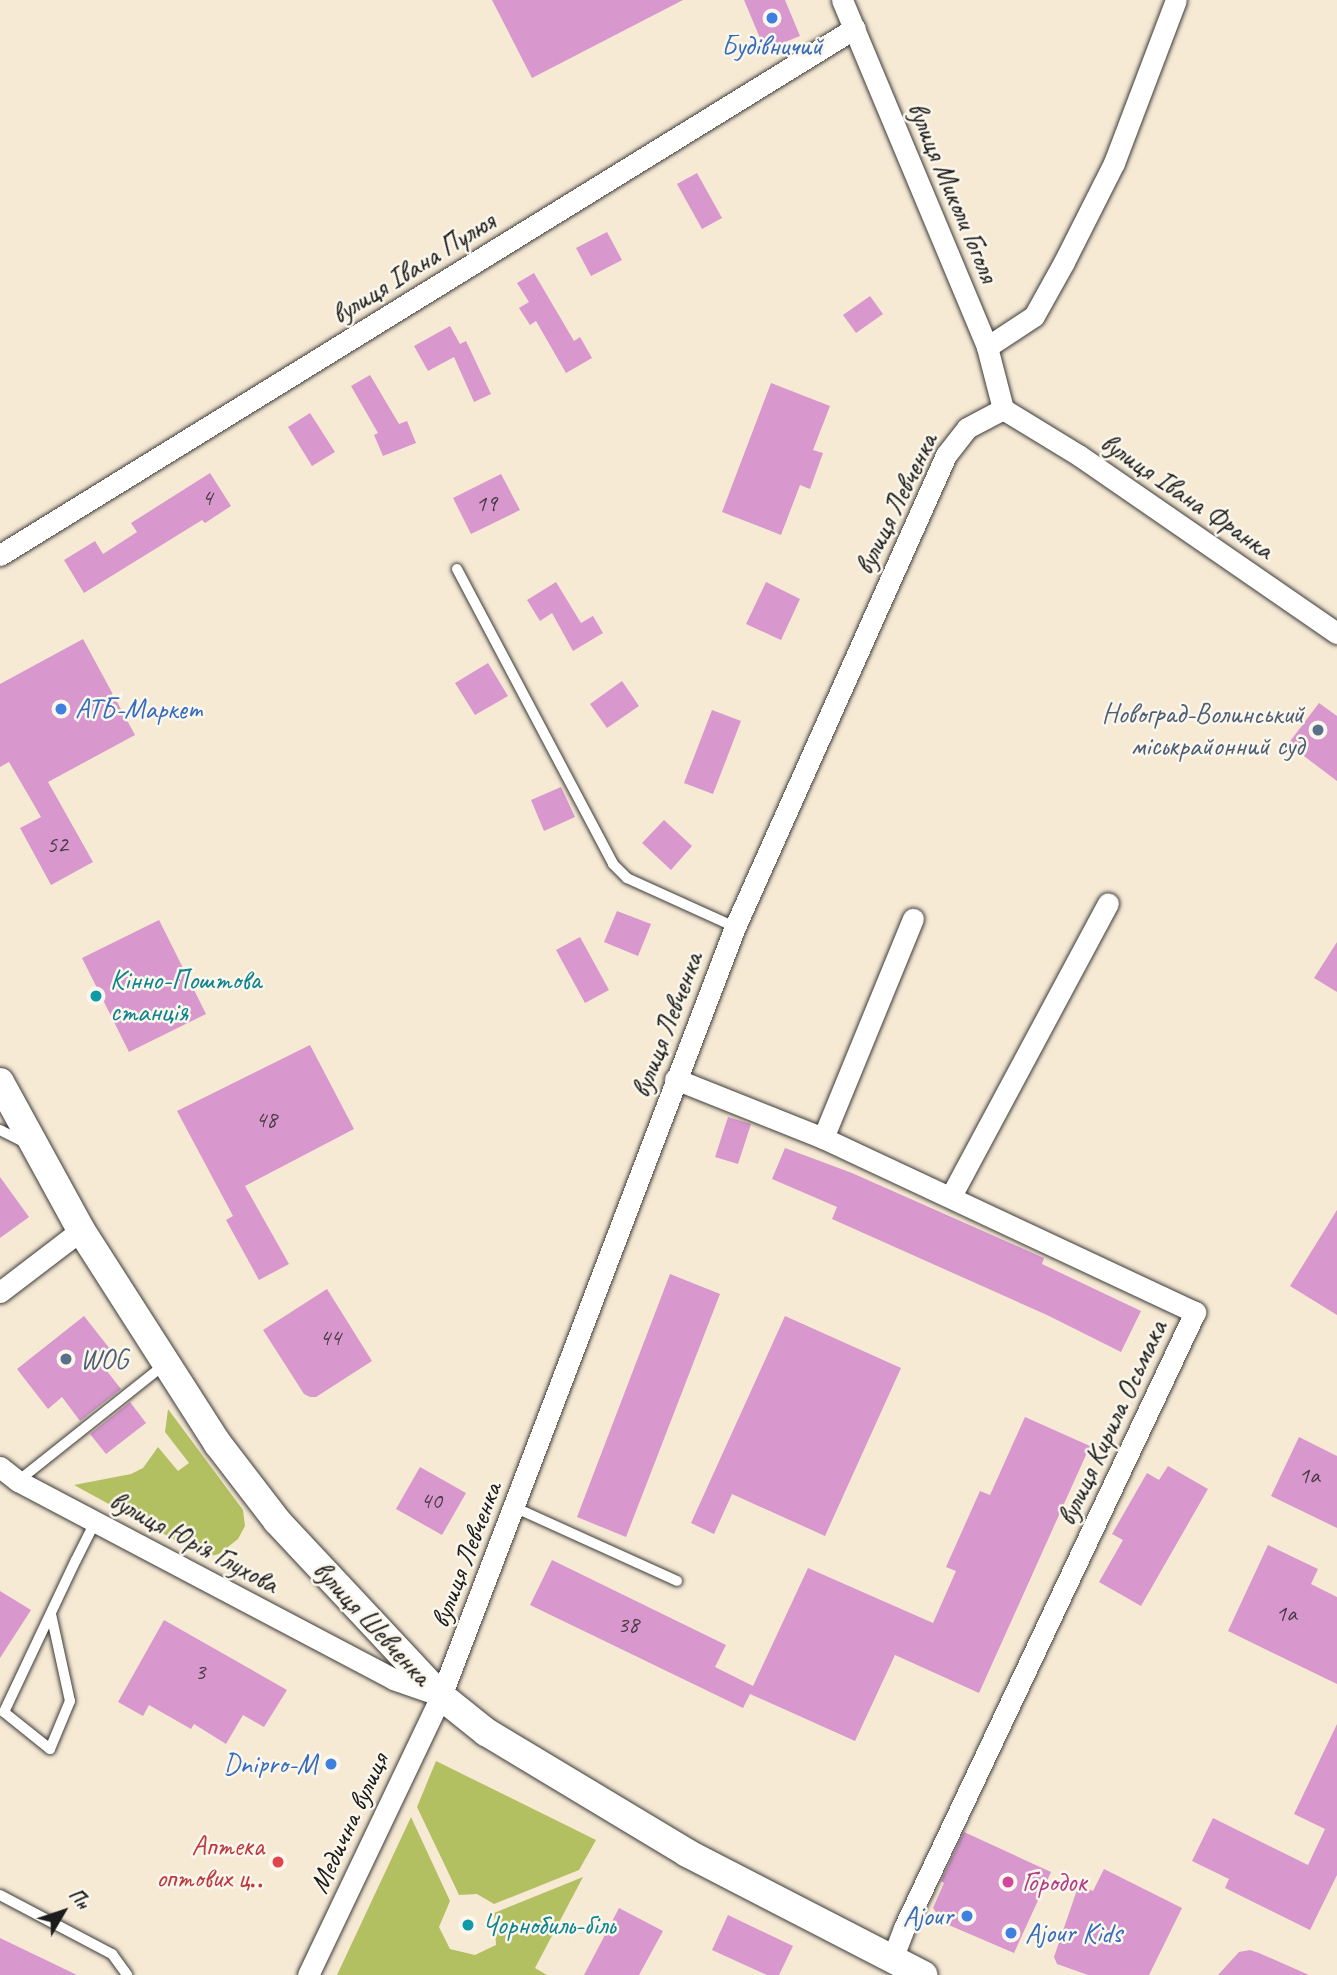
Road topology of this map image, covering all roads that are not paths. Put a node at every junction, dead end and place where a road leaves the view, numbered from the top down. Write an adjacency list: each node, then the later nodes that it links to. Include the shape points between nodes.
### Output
1 (842, 0): 3 (street, вулиця Миколи Гоголя)
2 (1176, 0): 4 (street, via 1114,163 1064,262 1034,316)
3 (855, 28): 4 (street, вулиця Миколи Гоголя); 6 (street, вулиця Івана Пулюя)
4 (987, 347): 5 (street, вулиця Миколи Гоголя)
5 (1003, 409): 8 (street, вулиця Івана Франка, via 1080,456); 11 (street, вулиця Левченка, via 967,428 946,455)
6 (0, 555)
7 (457, 569): 11 (lane, via 613,864 627,878)
8 (1337, 633)
9 (1108, 903): 17 (street)
10 (913, 919): 15 (street)
11 (735, 927): 12 (street, вулиця Левченка)
12 (675, 1079): 15 (street, вулиця Кирила Осьмака); 23 (street, вулиця Левченка)
13 (0, 1082): 16 (main road, вулиця Шевченка)
14 (0, 1130): 16 (lane)
15 (823, 1138): 17 (street, вулиця Кирила Осьмака)
16 (36, 1149): 18 (main road, вулиця Шевченка)
17 (951, 1196): 29 (street, вулиця Кирила Осьмака, via 1195,1312)
18 (81, 1230): 19 (street); 20 (main road, вулиця Шевченка)
19 (0, 1292)
20 (166, 1363): 22 (lane); 27 (main road, вулиця Шевченка, via 218,1444 277,1521)
21 (0, 1467): 22 (street, вулиця Юрія Глухова)
22 (18, 1481): 24 (street, вулиця Юрія Глухова)
23 (514, 1507): 25 (lane); 27 (street, вулиця Левченка)
24 (96, 1522): 26 (lane); 27 (street, вулиця Юрія Глухова, via 393,1679)
25 (677, 1581)
26 (51, 1614): 26 (lane, via 4,1712 50,1749 70,1701)
27 (441, 1696): 29 (main road, вулиця Шевченка, via 486,1732 687,1853); 31 (street, Медична вулиця)
28 (0, 1895): 30 (lane, via 112,1954)
29 (892, 1960): 32 (main road, вулиця Шевченка)
30 (127, 1975)
31 (308, 1975)
32 (923, 1975)

